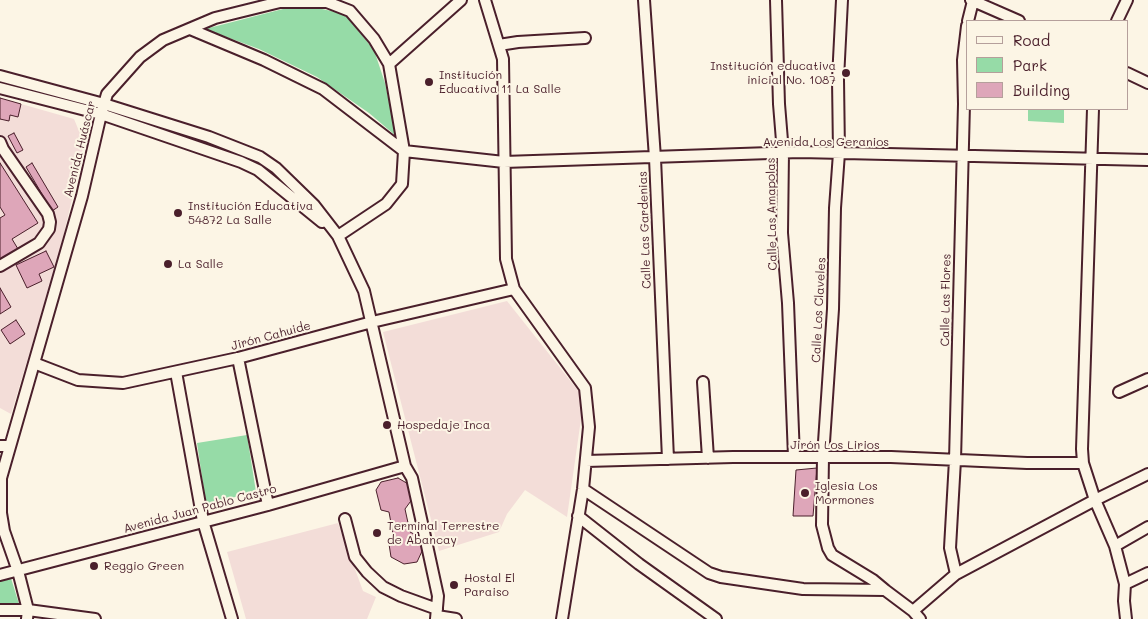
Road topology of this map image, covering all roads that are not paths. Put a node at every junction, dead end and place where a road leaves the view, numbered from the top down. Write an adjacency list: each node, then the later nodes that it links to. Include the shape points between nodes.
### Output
1 (461, 0): 16 (street)
2 (484, 0): 15 (street)
3 (644, 0): 29 (street, Calle Las Gardenias)
4 (776, 0): 26 (street, Calle Las Amapolas)
5 (842, 0): 27 (street, Calle Los Claveles)
6 (972, 0): 9 (street); 10 (street)
7 (1127, 0): 11 (street)
8 (253, 4): 12 (street, Avenida Huáscar); 16 (street, Avenida Huáscar, via 327,2 350,11 374,39)
9 (968, 20)
10 (1017, 20)
11 (1117, 20)
12 (190, 29): 21 (street, Avenida Huáscar, via 163,40 140,57 107,94); 25 (street, via 264,60 323,90)
13 (966, 34): 28 (street, Calle Las Flores)
14 (584, 38): 15 (street)
15 (499, 46): 32 (street, via 503,59)
16 (389, 64): 25 (street, Avenida Huáscar)
17 (1128, 73): 19 (street)
18 (0, 76): 21 (street)
19 (1148, 83)
20 (0, 88): 23 (street)
21 (104, 104): 23 (street, Avenida Huáscar); 33 (street, via 209,137 260,157 314,205)
22 (1093, 110): 30 (street)
23 (101, 114): 33 (street, via 215,152 258,170); 38 (street, Avenida Huáscar, via 82,196)
24 (0, 142): 34 (street, via 48,214 50,222 39,244)
25 (404, 151): 32 (street, Avenida Los Geranios); 33 (street, Avenida Huáscar, via 402,184 386,204)
26 (783, 153): 27 (street, Avenida Los Geranios); 29 (street, Avenida Los Geranios); 44 (street, Calle Las Amapolas, via 782,233)
27 (838, 153): 28 (street, Avenida Los Geranios); 45 (street, Calle Los Claveles, via 833,309)
28 (961, 156): 30 (street, Avenida Los Geranios); 48 (street, Calle Las Flores)
29 (656, 158): 32 (street, Avenida Los Geranios); 47 (street, Calle Las Gardenias)
30 (1092, 159): 31 (street, Avenida Los Geranios); 50 (street)
31 (1148, 160)
32 (504, 162): 35 (street, via 506,259)
33 (338, 236): 36 (street, via 364,291)
34 (0, 266)
35 (514, 289): 36 (street, Jirón Cahuide); 49 (street, via 584,388 589,427)
36 (372, 322): 37 (street, Jirón Cahuide); 51 (street)
37 (238, 358): 39 (street, Jirón Cahuide); 55 (street)
38 (34, 363): 39 (street, Jirón Cahuide, via 78,380 123,383); 43 (street, Avenida Huáscar)
39 (176, 372): 58 (street)
40 (1148, 379): 42 (street)
41 (703, 382): 46 (street)
42 (1119, 392)
43 (5, 446): 61 (street, Avenida Huáscar, via 1,513)
44 (794, 457): 45 (street, Jirón Los Lirios); 46 (street, Jirón Los Lirios)
45 (823, 457): 48 (street, Jirón Los Lirios); 66 (street, Calle Los Claveles, via 822,525 828,548 832,555)
46 (708, 458): 47 (street, Jirón Los Lirios)
47 (668, 459): 49 (street, Jirón Los Lirios)
48 (954, 460): 50 (street, Jirón Los Lirios); 63 (street, Calle Las Flores, via 950,548)
49 (586, 461): 53 (street)
50 (1083, 463): 54 (street)
51 (405, 466): 55 (street, Avenida Juan Pablo Castro); 70 (street, via 412,478 438,596)
52 (1148, 474): 54 (street)
53 (584, 489): 56 (street); 66 (street, via 709,573 803,589)
54 (1095, 500): 60 (street); 63 (street)
55 (268, 505): 58 (street, Avenida Juan Pablo Castro)
56 (578, 516): 74 (street); 75 (street)
57 (345, 519): 70 (street, via 356,557 367,572 383,587)
58 (203, 521): 61 (street, Avenida Juan Pablo Castro); 72 (street)
59 (1148, 527): 60 (street)
60 (1115, 546): 65 (street)
61 (18, 571): 64 (street, Avenida Juan Pablo Castro); 68 (street, Avenida Huáscar)
62 (1148, 573): 65 (street)
63 (956, 574): 69 (street)
64 (0, 575)
65 (1125, 584): 76 (street)
66 (885, 590): 69 (street, Calle Los Claveles)
67 (0, 610): 68 (street)
68 (27, 615): 71 (street)
69 (917, 615)
70 (436, 616): 73 (street)
71 (95, 619)
72 (232, 619)
73 (456, 619)
74 (562, 619)
75 (716, 619)
76 (1126, 619)

